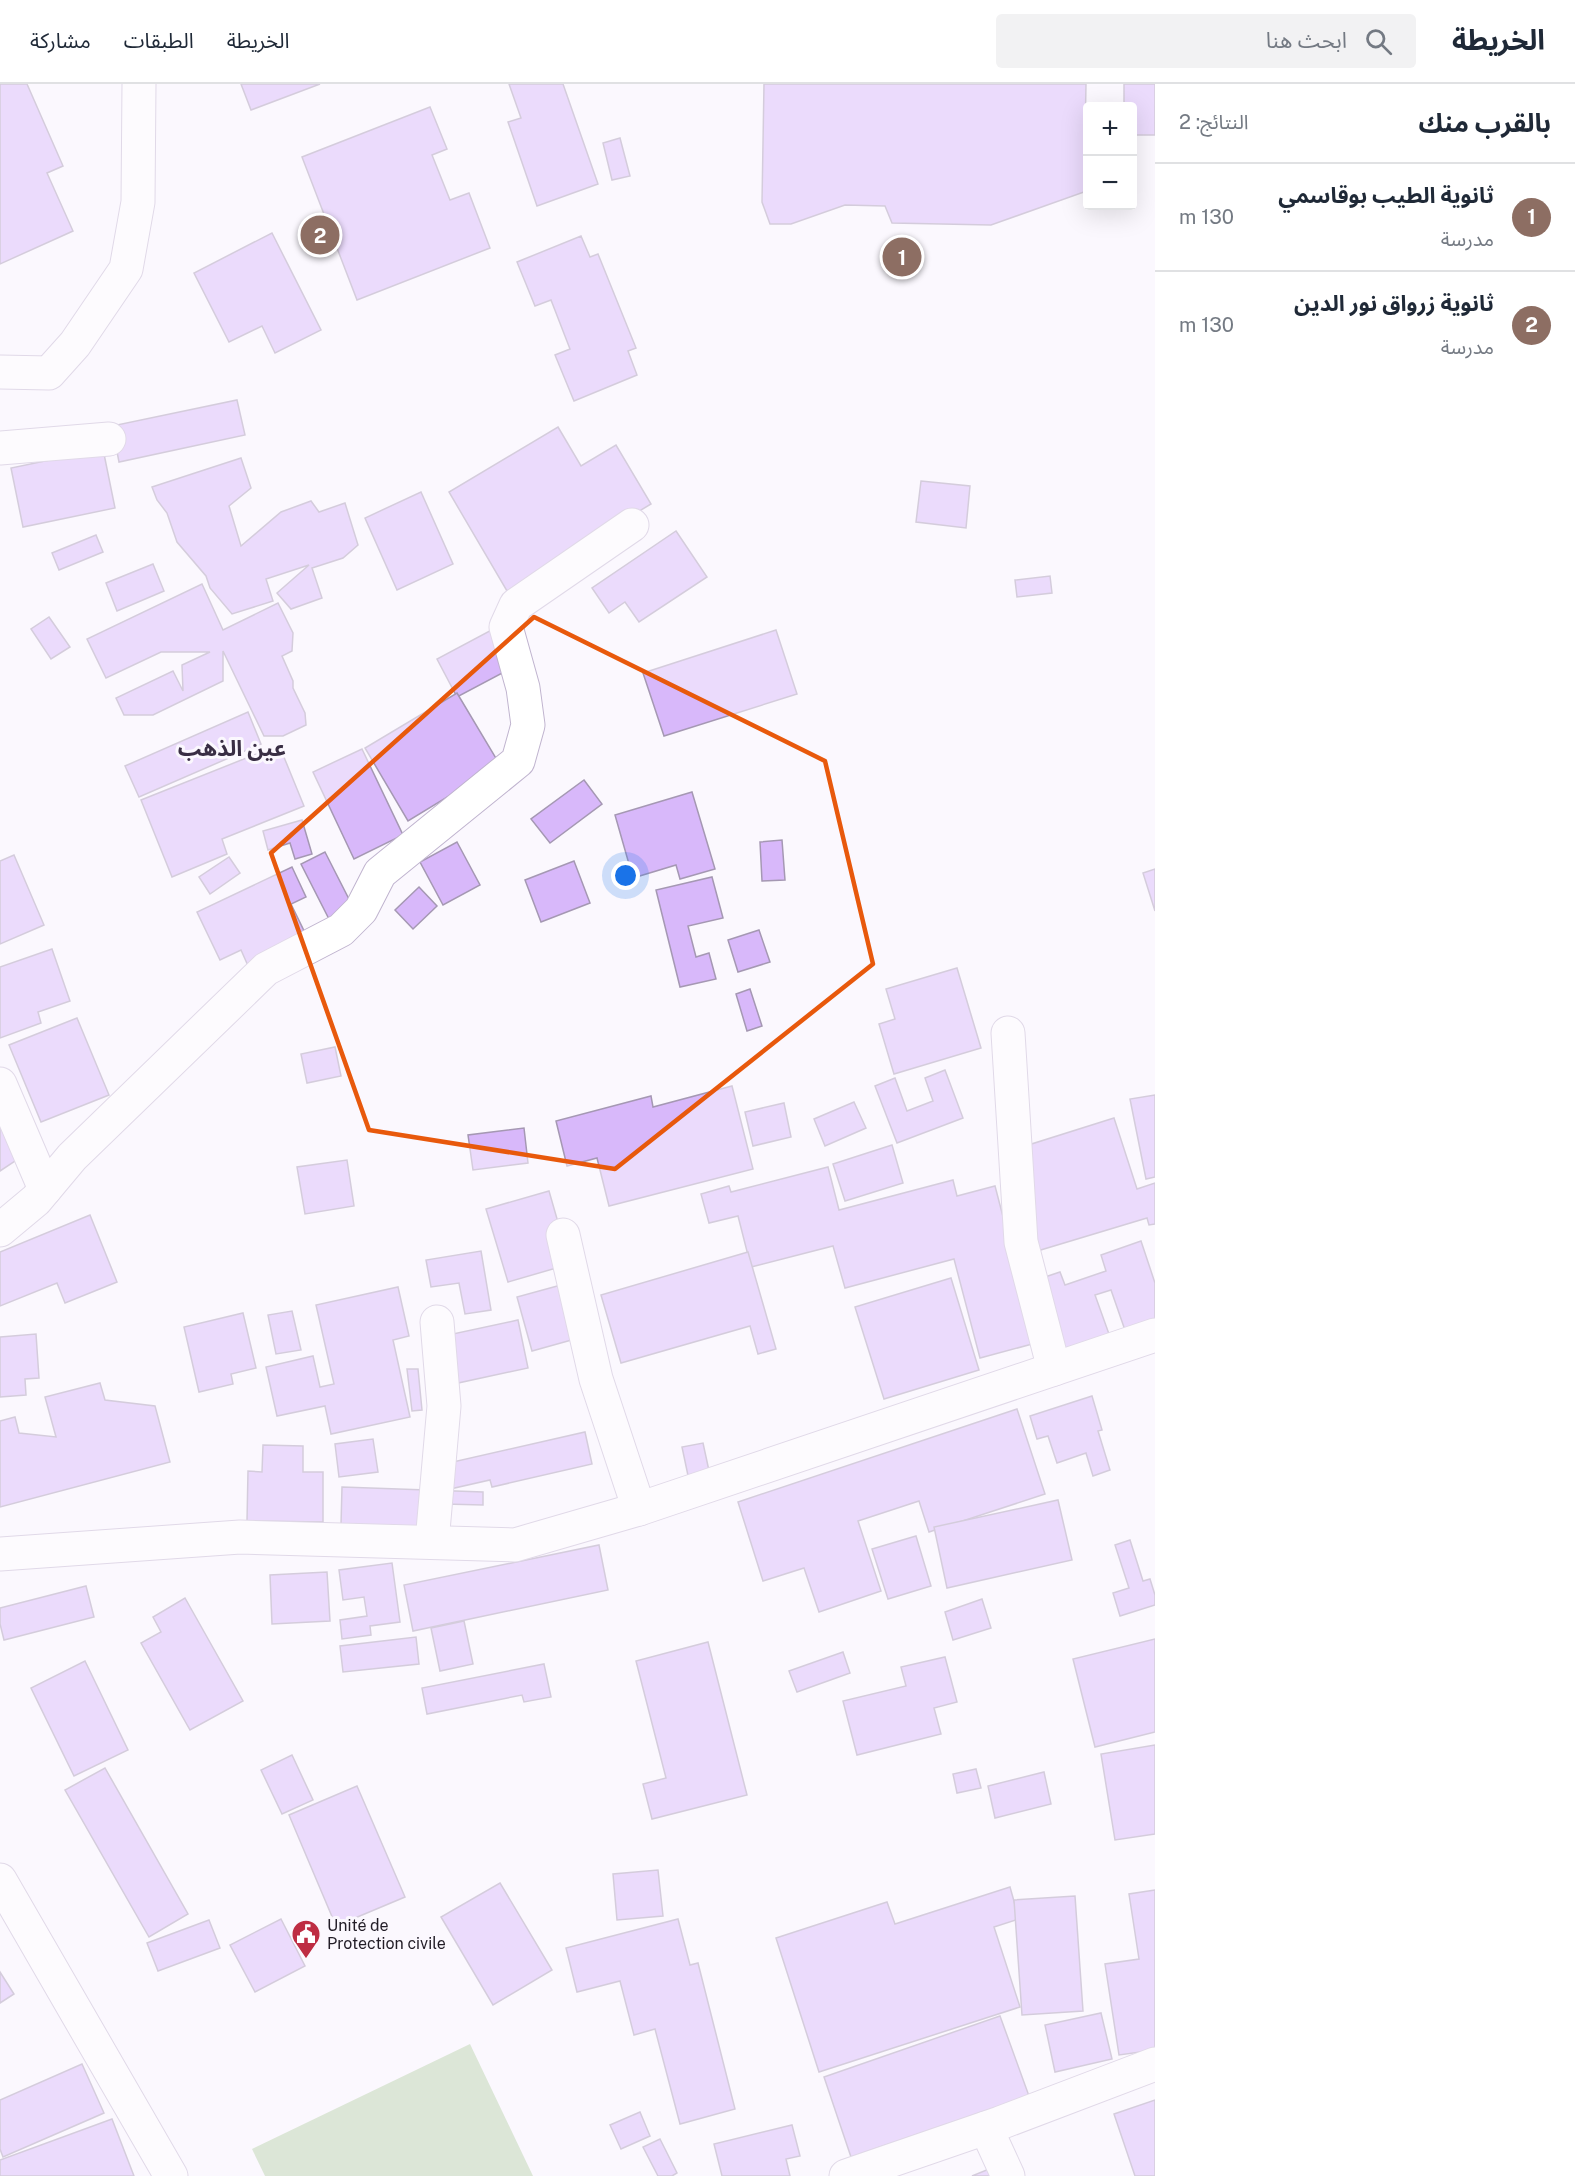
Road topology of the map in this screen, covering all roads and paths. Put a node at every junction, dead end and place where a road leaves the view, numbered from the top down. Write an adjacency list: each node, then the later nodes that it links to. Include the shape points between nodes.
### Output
1 (139, 84): 2 (street, via 138,202 126,269 75,344 49,373)
2 (0, 372)
3 (109, 440): 4 (street)
4 (0, 448)
5 (632, 525): 8 (street, via 516,605 506,627 523,688 528,725 518,760 380,873 361,910 341,930 266,969 72,1157)
6 (1008, 1033): 13 (street, via 1021,1242)
7 (0, 1084): 8 (street)
8 (45, 1189): 9 (street)
9 (0, 1230)
10 (563, 1235): 14 (street, via 596,1379)
11 (437, 1322): 15 (street, via 444,1406)
12 (1155, 1335): 13 (street)
13 (1054, 1369): 14 (street)
14 (639, 1509): 15 (street, via 515,1545)
15 (432, 1542): 16 (street, via 240,1537)
16 (0, 1554)
17 (0, 1880): 20 (street)
18 (1155, 2064): 19 (street)
19 (986, 2128): 21 (street); 22 (street)
20 (171, 2176)
21 (846, 2176)
22 (1008, 2176)

